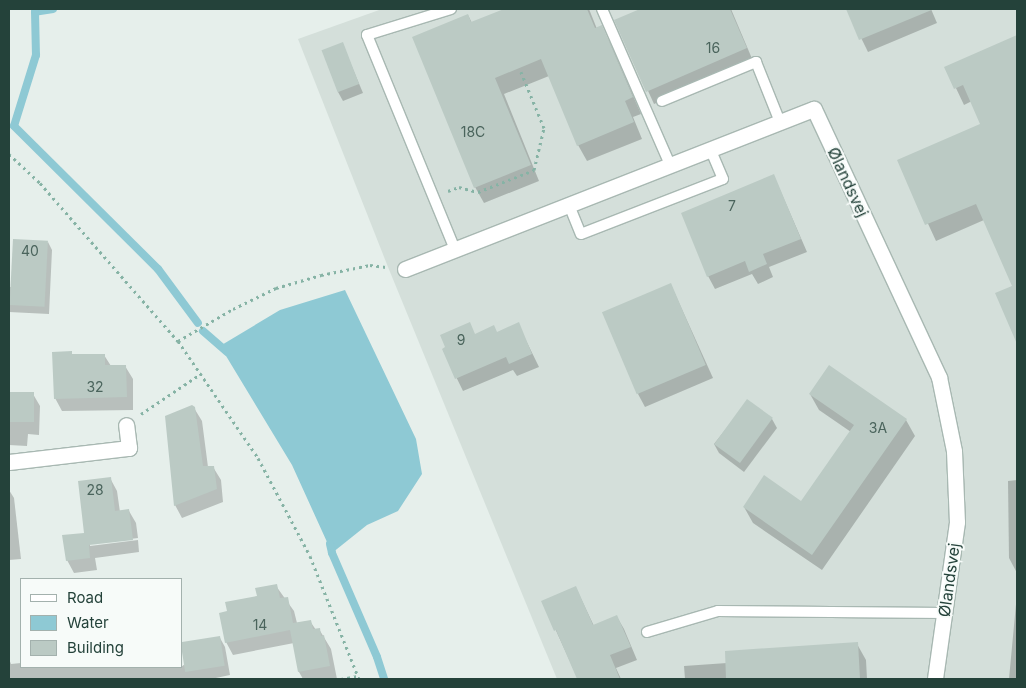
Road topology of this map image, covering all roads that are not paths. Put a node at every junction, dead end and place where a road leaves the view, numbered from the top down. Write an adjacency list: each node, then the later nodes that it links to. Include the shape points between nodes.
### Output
1 (451, 9): 8 (lane, via 367,35)
2 (602, 9): 6 (lane)
3 (662, 101): 4 (lane, via 756,62)
4 (780, 122): 5 (street, Ølandsvej); 12 (street, Ølandsvej, via 814,109 939,377 954,451 957,522)
5 (710, 149): 6 (street, Ølandsvej); 7 (lane, via 722,179 581,234)
6 (670, 165): 7 (street, Ølandsvej)
7 (569, 205): 8 (street, Ølandsvej)
8 (455, 250): 9 (street, Ølandsvej)
9 (405, 269)
10 (126, 425): 11 (street, via 129,448)
11 (9, 462)
12 (944, 613): 13 (lane, via 718,610); 14 (street, Ølandsvej)
13 (647, 632)
14 (935, 679)

